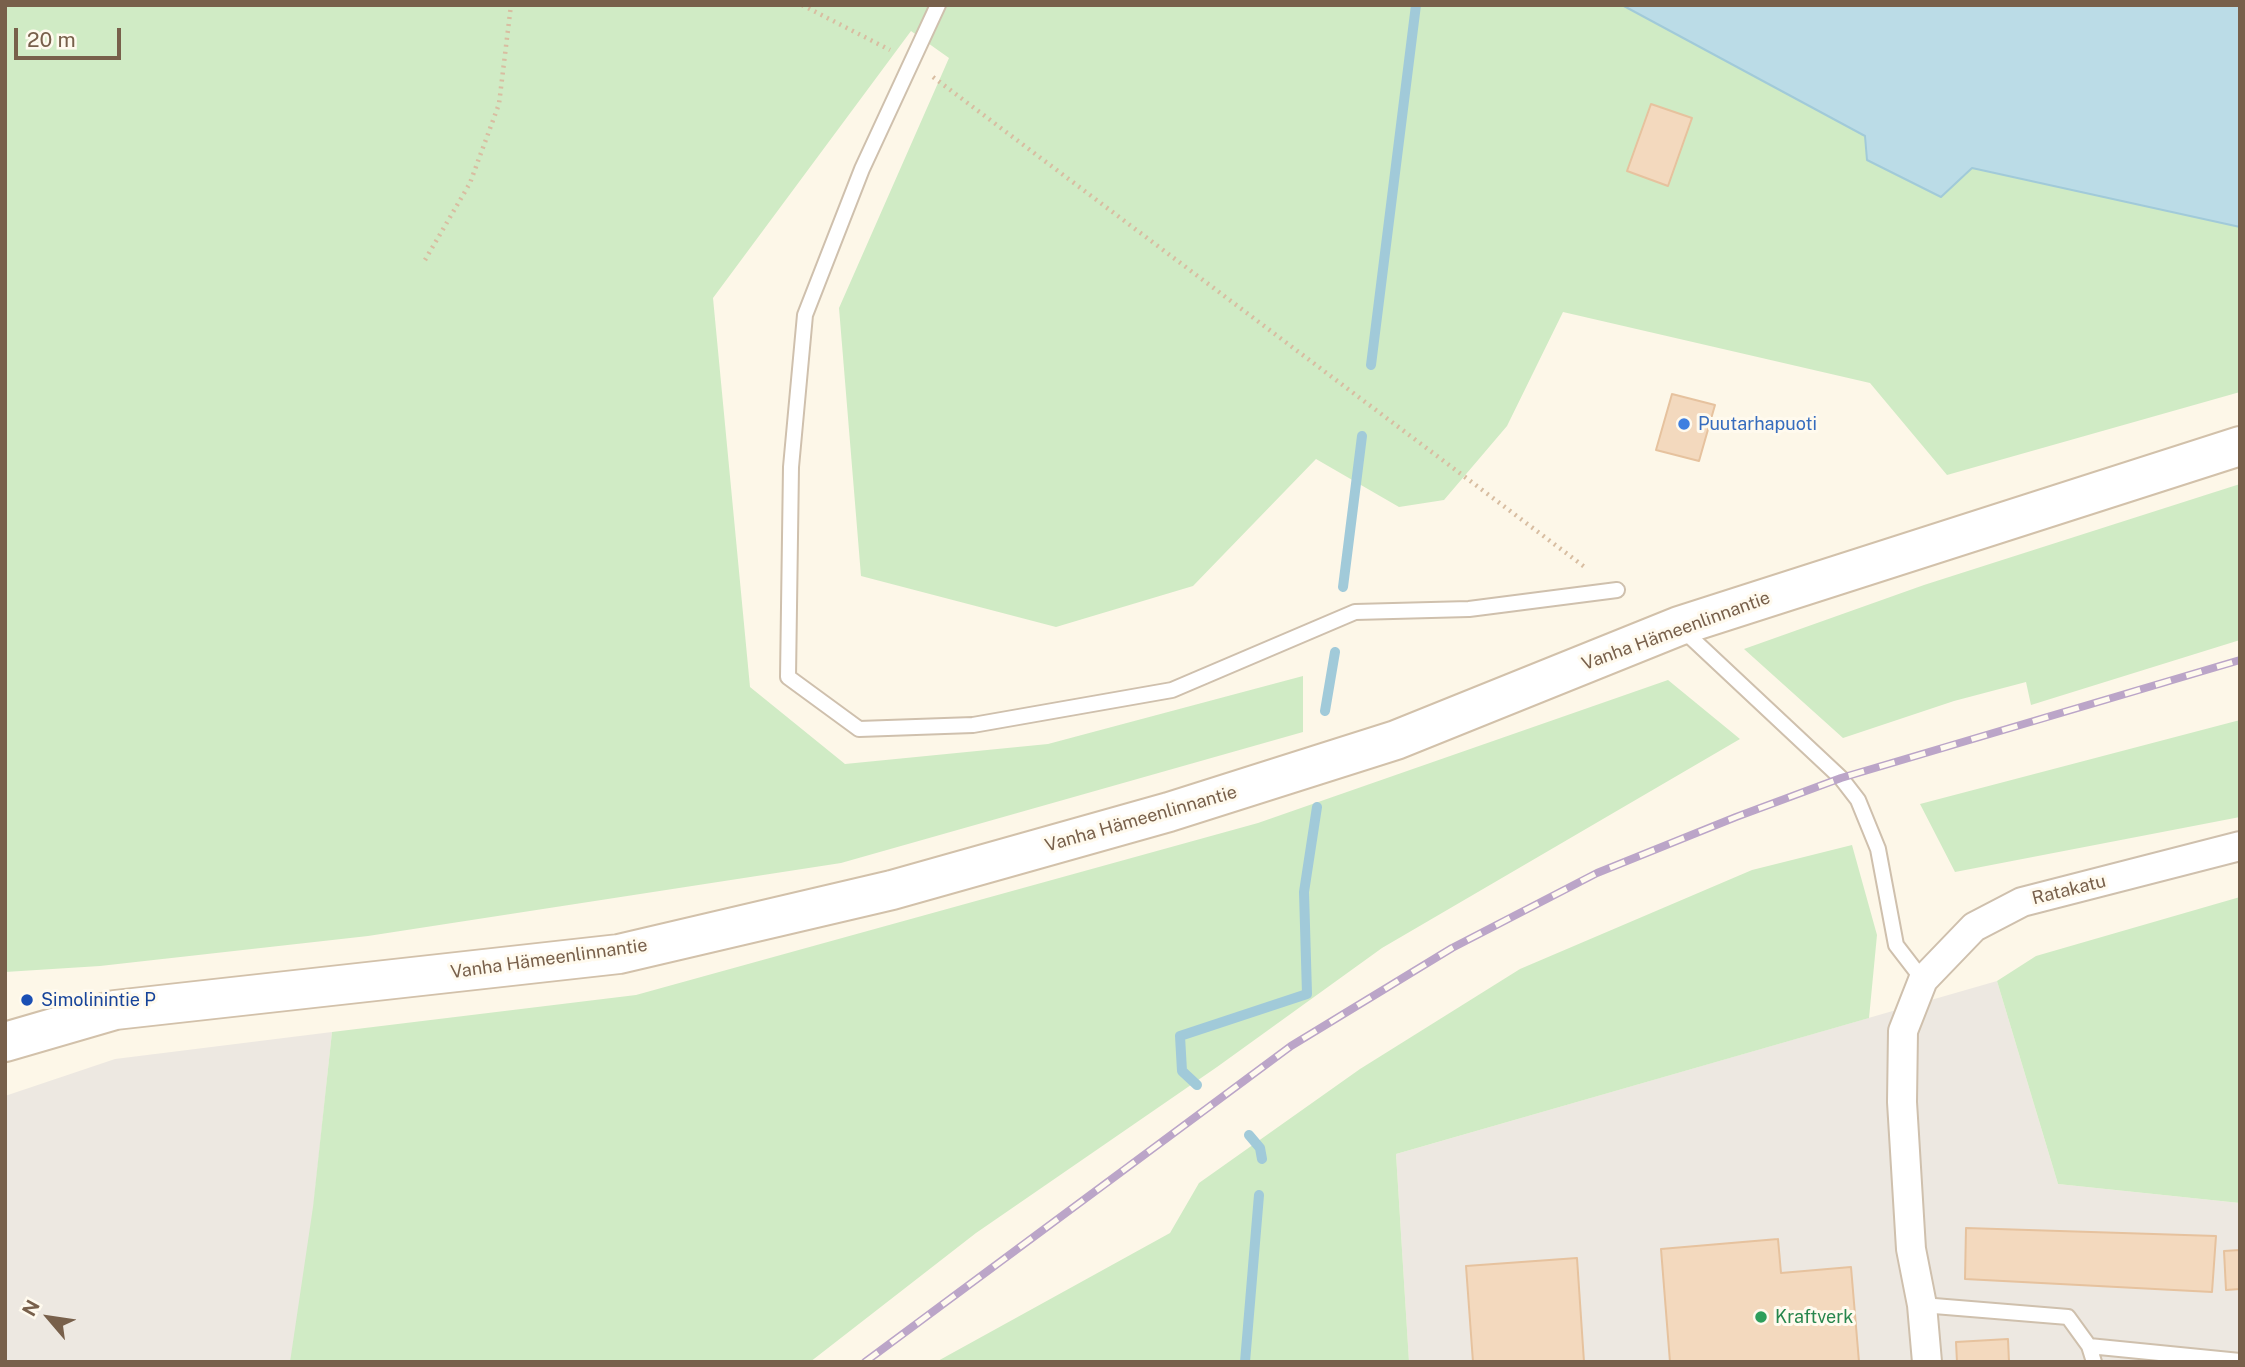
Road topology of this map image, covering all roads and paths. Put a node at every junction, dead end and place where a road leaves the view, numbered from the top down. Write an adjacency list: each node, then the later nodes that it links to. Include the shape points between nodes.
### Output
1 (511, 5): 5 (path, via 499,104 470,183)
2 (802, 5): 4 (path)
3 (938, 5): 4 (lane)
4 (914, 62): 7 (path); 7 (lane, via 862,169 805,314 791,467 788,677 859,729 973,725 1172,690 1355,612 1469,608)
5 (425, 260)
6 (2240, 446): 8 (street, Vanha Hämeenlinnantie)
7 (1617, 590)
8 (1679, 626): 10 (lane, via 1841,778 1858,800 1878,849 1896,945); 11 (street, Vanha Hämeenlinnantie, via 1396,740 1169,812 892,890 619,954 115,1010)
9 (2240, 846): 10 (street, Ratakatu, via 2022,902 1974,927)
10 (1923, 980): 12 (street, via 1903,1031 1902,1102 1911,1249)
11 (5, 1042)
12 (1922, 1305): 13 (lane, via 2068,1317); 15 (street)
13 (2089, 1346): 14 (lane); 16 (lane)
14 (2240, 1361)
15 (1927, 1362)
16 (2094, 1362)

